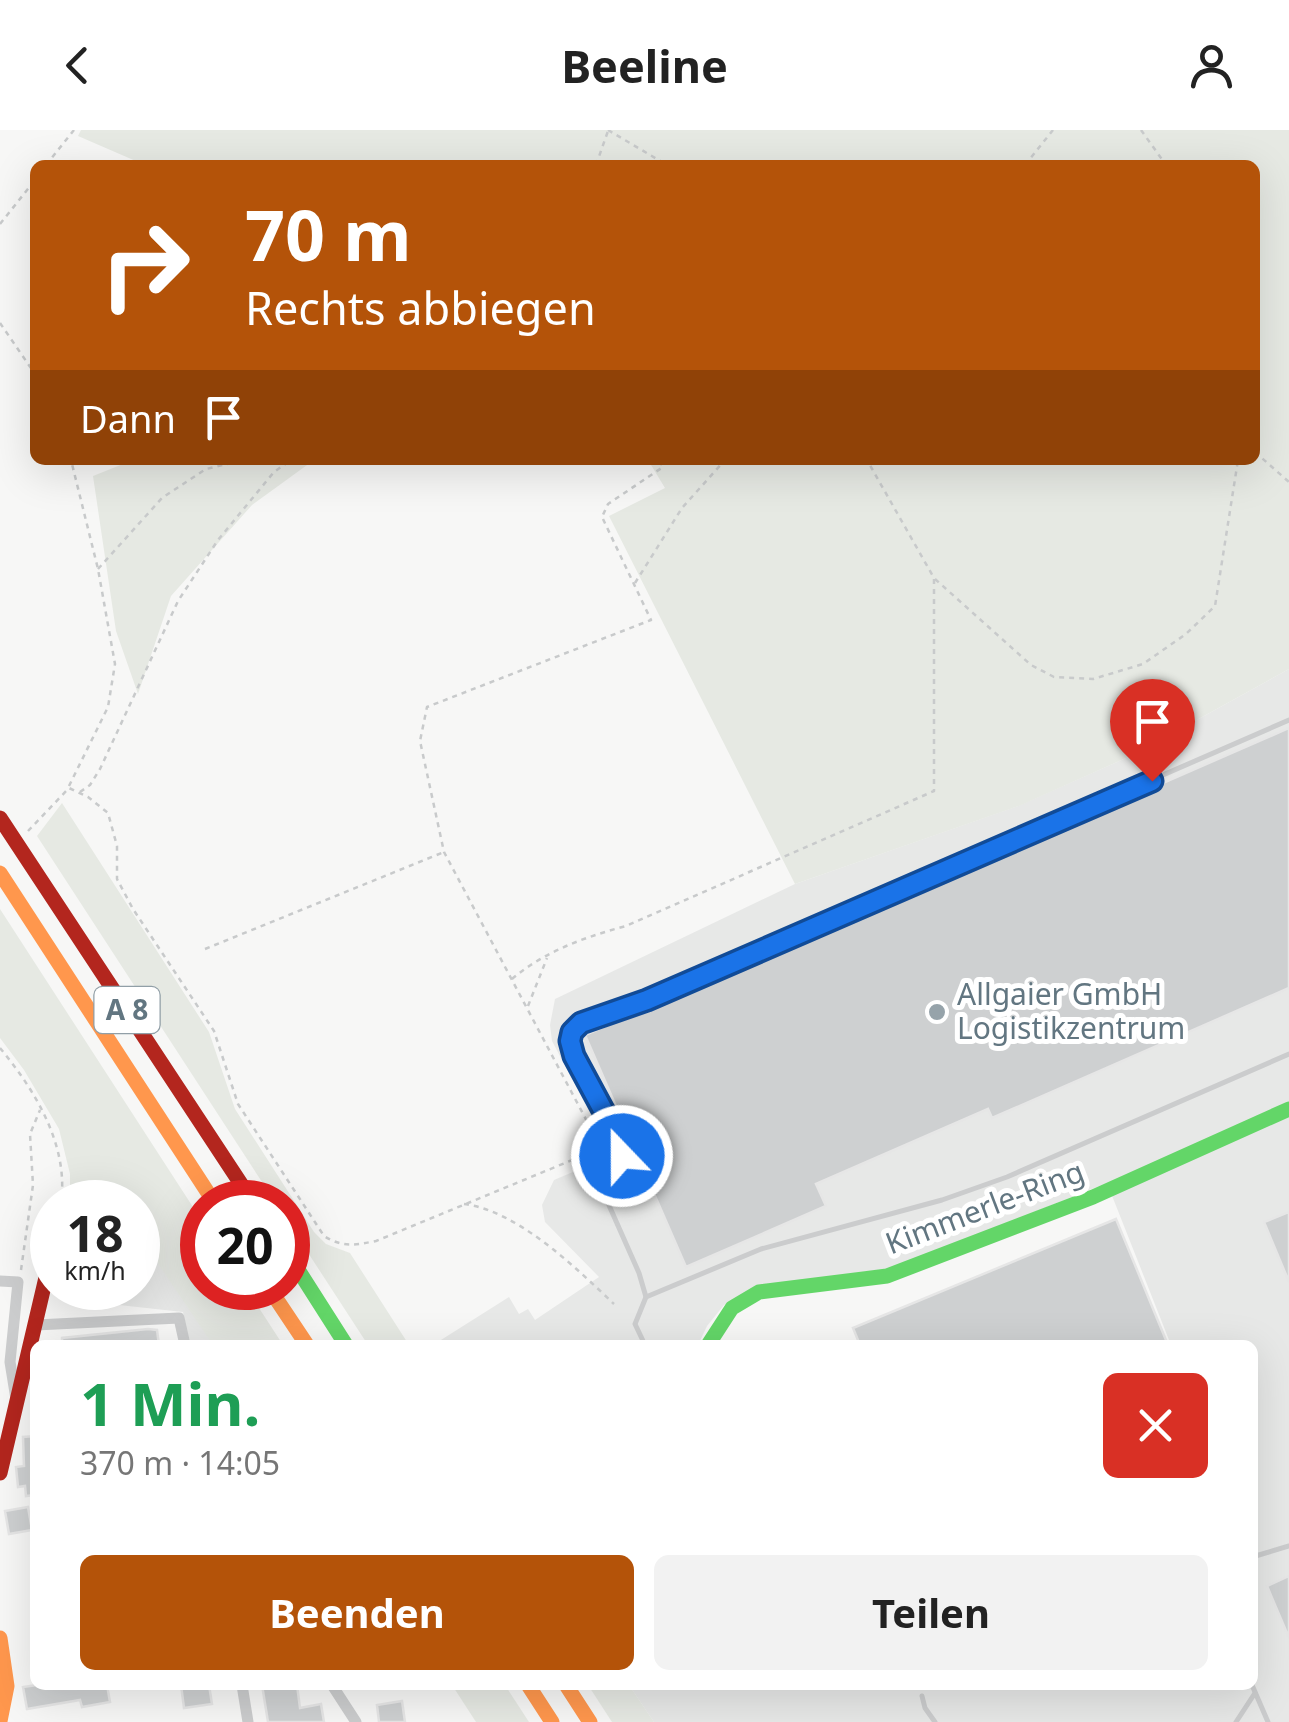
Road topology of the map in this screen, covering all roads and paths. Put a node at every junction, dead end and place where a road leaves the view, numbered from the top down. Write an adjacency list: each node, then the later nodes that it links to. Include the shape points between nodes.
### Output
1 (74, 130): 5 (path)
2 (609, 130): 6 (path); 7 (path)
3 (1053, 130): 8 (path)
4 (1141, 130): 9 (path)
5 (50, 160)
6 (598, 160)
7 (659, 160)
8 (1029, 160)
9 (1162, 160)
10 (30, 186): 11 (path)
11 (0, 224)
12 (0, 322): 13 (path)
13 (30, 367)
14 (1260, 456): 22 (path)
15 (72, 465): 23 (path)
16 (223, 465): 23 (path, via 162,498)
17 (284, 465): 28 (path, via 229,526 178,600 100,769)
18 (661, 465): 25 (path, via 608,504 602,517)
19 (721, 465): 25 (path, via 682,508)
20 (870, 465): 24 (path)
21 (1237, 465): 24 (path, via 1215,606 1143,664 1093,679 1054,677 1031,665)
22 (1289, 482)
23 (98, 569): 27 (path, via 114,664 108,708)
24 (934, 578): 34 (path, via 934,791)
25 (634, 585): 31 (path, via 651,620 427,708 420,742)
26 (1289, 720): 48 (lane, via 581,1023 570,1041 574,1056 622,1156 602,1175 601,1191)
27 (69, 788): 28 (path); 29 (path)
28 (79, 792): 44 (path, via 108,813 118,879 133,909 214,1031 238,1104 324,1236 350,1246 376,1240)
29 (59, 798)
30 (0, 818): 43 (main road, A 8)
31 (444, 852): 33 (path); 35 (path)
32 (0, 873): 42 (main road, A 8)
33 (205, 949)
34 (548, 956): 35 (path); 36 (path)
35 (512, 978): 36 (path)
36 (527, 1007): 44 (path, via 589,1125 594,1151)
37 (0, 1048): 40 (path)
38 (1289, 1054): 48 (lane, via 1007,1177 760,1249)
39 (1289, 1109): 58 (main road, Kimmerle-Ring, via 1094,1197 887,1276 760,1292 732,1308)
40 (40, 1110): 41 (path, via 58,1144); 46 (path, via 30,1134 33,1185)
41 (63, 1180)
42 (200, 1180)
43 (239, 1180)
44 (462, 1204): 49 (path, via 494,1211 560,1254)
45 (0, 1281): 46 (street)
46 (18, 1282): 60 (street, via 10,1362)
47 (310, 1289): 56 (main road)
48 (646, 1297): 57 (lane, via 635,1324)
49 (614, 1304)
50 (39, 1310): 52 (main road)
51 (283, 1310): 55 (main road)
52 (36, 1325): 53 (main road); 54 (street, via 179,1318)
53 (33, 1340)
54 (184, 1340)
55 (303, 1340)
56 (343, 1340)
57 (643, 1340)
58 (711, 1340)
59 (30, 1353): 60 (main road)
60 (18, 1408): 61 (main road)
61 (0, 1472)
62 (1289, 1546): 63 (lane)
63 (1258, 1555)
64 (0, 1638): 72 (main road, via 7,1686)
65 (243, 1690): 73 (street)
66 (335, 1690): 74 (street)
67 (531, 1690): 75 (main road)
68 (569, 1690): 76 (main road)
69 (1254, 1690): 70 (lane)
70 (1256, 1693): 78 (lane); 79 (lane)
71 (922, 1696): 77 (lane)
72 (0, 1721)
73 (248, 1722)
74 (356, 1722)
75 (552, 1722)
76 (590, 1722)
77 (936, 1722)
78 (1236, 1722)
79 (1268, 1722)

